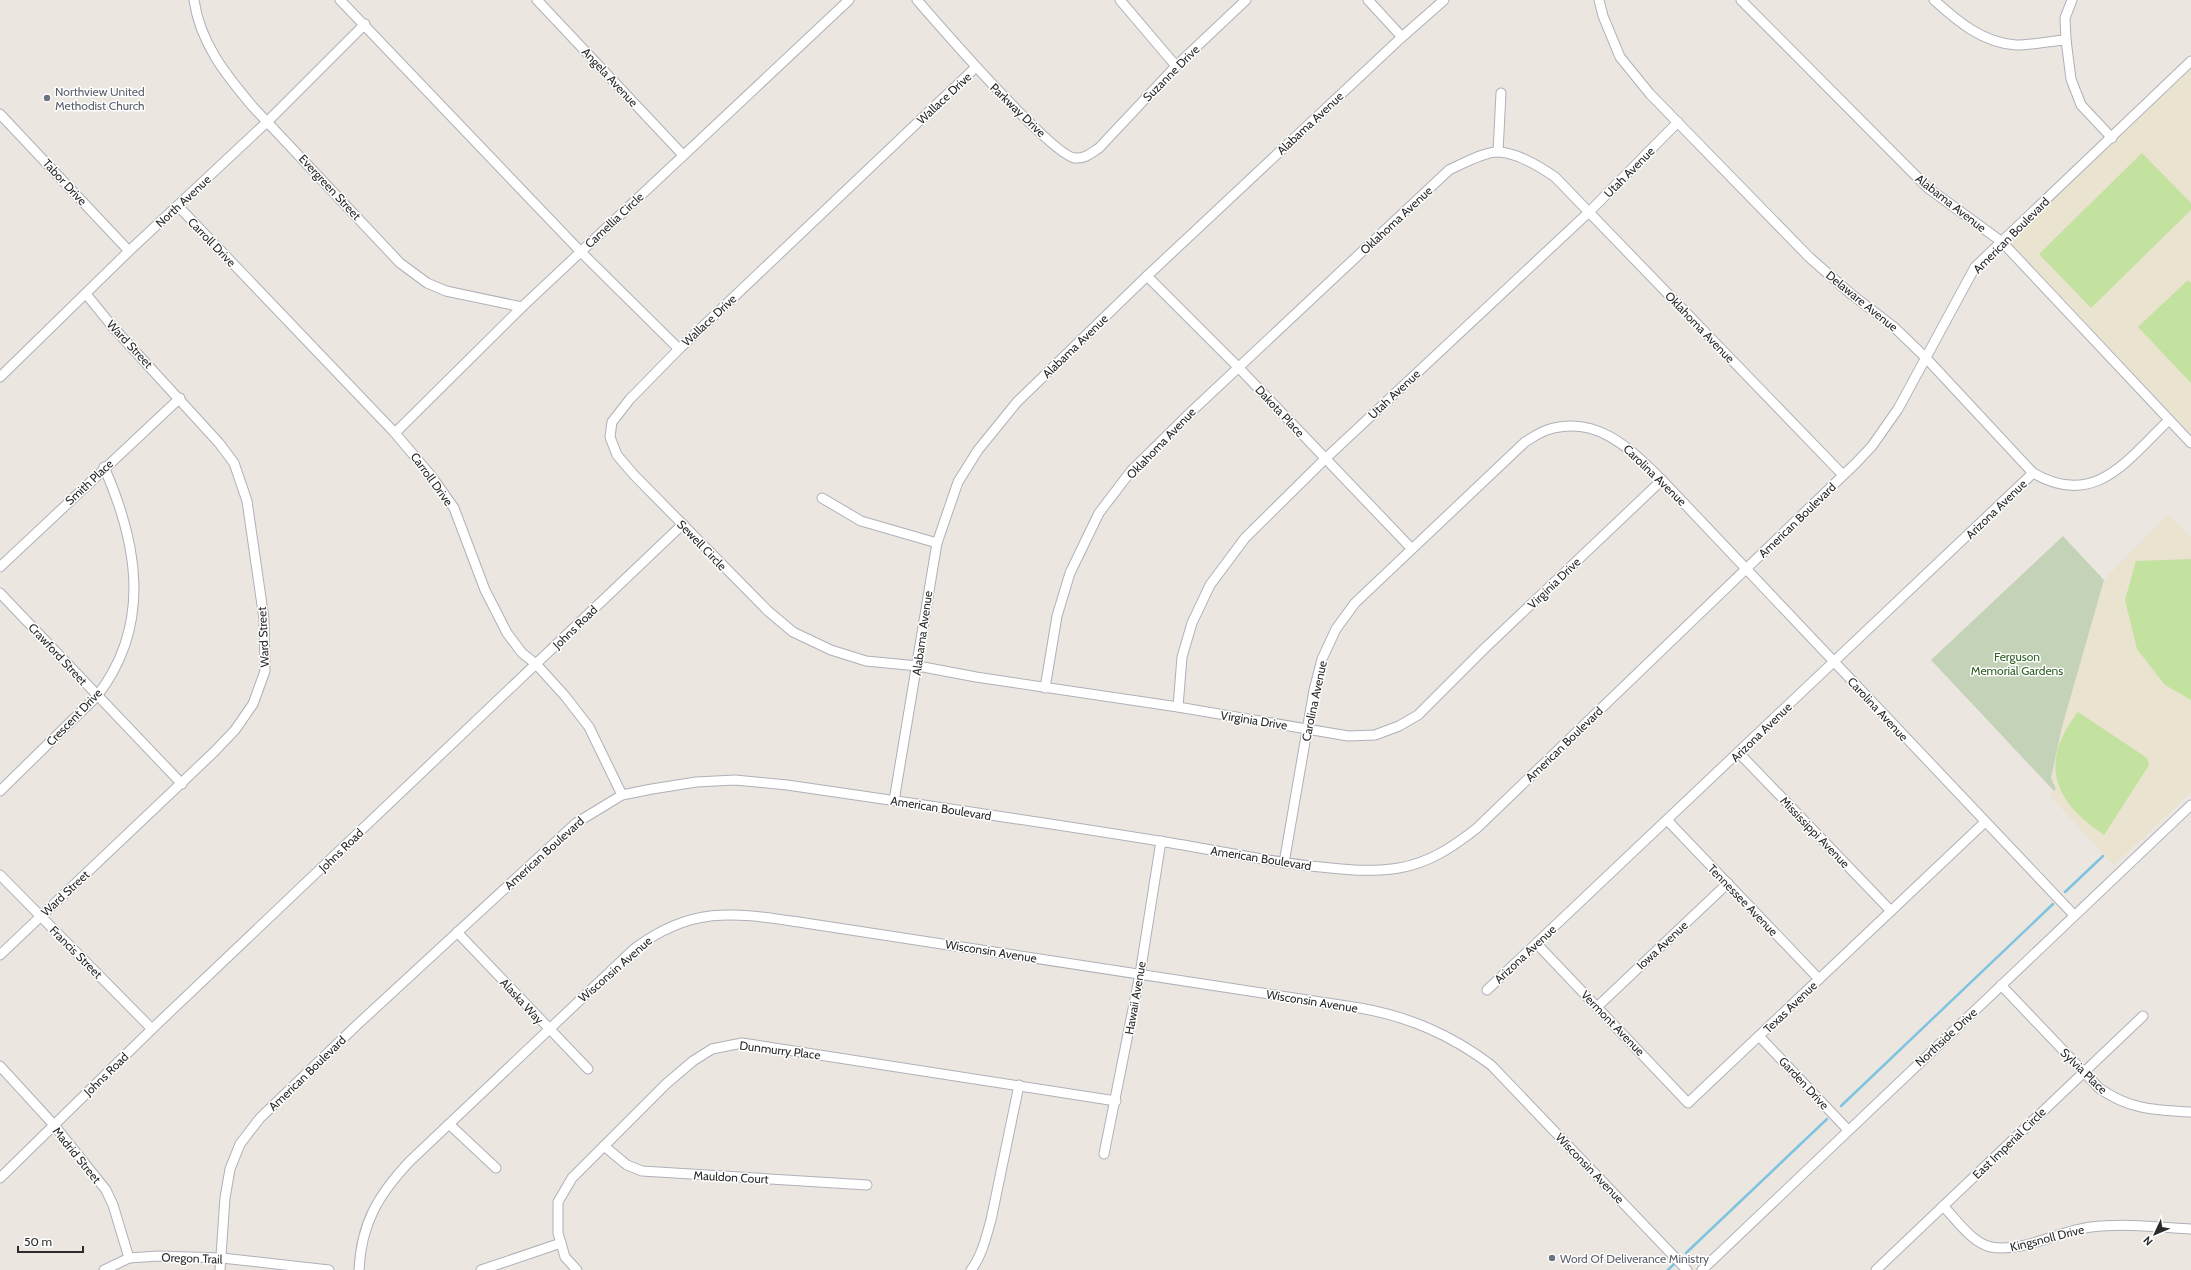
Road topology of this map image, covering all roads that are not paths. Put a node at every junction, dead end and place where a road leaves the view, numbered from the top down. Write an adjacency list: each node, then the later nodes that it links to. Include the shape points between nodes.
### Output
1 (194, 0): 22 (street, Evergreen Street, via 204,37 215,58 253,107)
2 (340, 0): 14 (street, Camellia Circle)
3 (537, 0): 27 (street, Angela Avenue)
4 (849, 0): 27 (street, Camellia Circle)
5 (917, 0): 19 (street, Parkway Drive)
6 (1120, 0): 18 (street)
7 (1246, 0): 18 (street, Suzanne Drive)
8 (1368, 0): 15 (street)
9 (1444, 0): 15 (street, Alabama Avenue)
10 (1599, 0): 23 (street, Delaware Avenue, via 1620,57 1650,94)
11 (1741, 0): 30 (street, Alabama Avenue, via 1928,188)
12 (1934, 0): 16 (street, via 1961,24 1990,39 2016,45)
13 (2072, 0): 16 (street, via 2065,18)
14 (365, 24): 22 (street, North Avenue); 32 (street, Camellia Circle)
15 (1402, 37): 33 (street, Alabama Avenue)
16 (2066, 40): 24 (street, via 2071,78 2081,105)
17 (2191, 61): 24 (street, American Boulevard)
18 (1176, 66): 25 (street, Suzanne Drive)
19 (975, 68): 25 (street, Parkway Drive, via 1057,148 1073,159 1085,158); 36 (street, Wallace Drive)
20 (1502, 93): 26 (street)
21 (0, 114): 31 (street, Tabor Drive)
22 (268, 120): 28 (street, North Avenue); 35 (street, Evergreen Street, via 400,263 413,273 427,283 446,291)
23 (1678, 122): 29 (street, Utah Avenue); 37 (street, Delaware Avenue, via 1809,257 1851,294 1894,326)
24 (2112, 138): 30 (street, American Boulevard)
25 (1099, 148)
26 (1498, 152): 29 (street, Oklahoma Avenue, via 1540,166 1555,177); 38 (street, Oklahoma Avenue, via 1449,170)
27 (683, 155): 32 (street, Camellia Circle)
28 (178, 206): 31 (street, North Avenue); 42 (street, Carroll Drive)
29 (1589, 212): 44 (street, Utah Avenue); 47 (street, Oklahoma Avenue)
30 (2002, 242): 37 (street, American Boulevard, via 1975,268); 41 (street, Alabama Avenue)
31 (129, 251): 34 (street, North Avenue)
32 (581, 252): 35 (street); 36 (street, Wallace Drive)
33 (1147, 276): 38 (street, Dakota Place); 51 (street, Alabama Avenue, via 1017,402 978,450 958,482)
34 (86, 294): 39 (street, North Avenue); 40 (street, Ward Street, via 112,326)
35 (522, 307): 42 (street)
36 (679, 349): 50 (street, Sewell Circle, via 630,399 612,422 610,437 617,455)
37 (1926, 358): 46 (street, Delaware Avenue); 47 (street, American Boulevard, via 1898,409 1872,446)
38 (1238, 367): 44 (street, Dakota Place); 59 (street, Oklahoma Avenue, via 1131,471 1099,513 1070,573 1057,616)
39 (0, 377)
40 (180, 398): 45 (street, Smith Place); 64 (street, Ward Street, via 234,463 247,500 266,647 265,671 253,704 235,730)
41 (2169, 420): 43 (street, Alabama Avenue); 46 (street, Delaware Avenue, via 2102,480 2088,485 2062,486)
42 (395, 433): 57 (street, Carroll Drive, via 454,508 485,590 507,633 522,653)
43 (2191, 443)
44 (1325, 459): 52 (street, Dakota Place); 61 (street, Utah Avenue, via 1246,538 1210,585 1192,623 1182,657)
45 (104, 467): 53 (street, Smith Place); 60 (street, Crescent Drive, via 117,495 128,531 134,563 135,595 130,625 120,657 109,680)
46 (2033, 473): 56 (street, Arizona Avenue)
47 (1843, 475): 54 (street, American Boulevard)
48 (1662, 480): 52 (street, Carolina Avenue, via 1631,449 1607,434 1577,426 1547,430 1525,442); 54 (street, Carolina Avenue); 62 (street, Virginia Drive, via 1418,715 1375,735 1348,736)
49 (822, 498): 51 (street, via 862,521)
50 (683, 524): 57 (street, Johns Road); 58 (street, Sewell Circle, via 768,611 794,632 831,650 866,661)
51 (937, 543): 58 (street, Alabama Avenue, via 925,605)
52 (1411, 548): 62 (street, Carolina Avenue, via 1355,602 1336,629 1322,659)
53 (0, 567)
54 (1747, 569): 56 (street, Carolina Avenue); 72 (street, American Boulevard, via 1477,828 1453,847 1427,860 1399,868 1368,870)
55 (0, 594): 60 (street, Crawford Street)
56 (1834, 663): 63 (street, Arizona Avenue); 70 (street, Carolina Avenue)
57 (536, 664): 66 (street, Carroll Drive, via 589,727); 87 (street, Johns Road)
58 (918, 666): 59 (street, Virginia Drive); 67 (street, Alabama Avenue)
59 (1045, 688): 61 (street, Virginia Drive)
60 (97, 696): 64 (street, Crawford Street); 65 (street, Crescent Drive)
61 (1178, 707): 62 (street, Virginia Drive)
62 (1307, 729): 72 (street, Carolina Avenue)
63 (1740, 753): 69 (street, Arizona Avenue); 75 (street, Mississippi Avenue)
64 (182, 784): 77 (street, Ward Street)
65 (0, 791)
66 (622, 795): 67 (street, American Boulevard, via 696,782 735,780); 78 (street, American Boulevard, via 576,823)
67 (894, 801): 71 (street, American Boulevard)
68 (2191, 805): 76 (street, Northside Drive)
69 (1668, 820): 74 (street, Tennessee Avenue); 79 (street, Arizona Avenue)
70 (1985, 822): 75 (street, Texas Avenue); 76 (street, Carolina Avenue)
71 (1161, 841): 72 (street, American Boulevard); 81 (street, Hawaii Avenue)
72 (1284, 863)
73 (0, 875): 77 (street, Francis Street)
74 (1728, 883): 82 (street, Tennessee Avenue); 85 (street, Iowa Avenue)
75 (1891, 911): 82 (street, Texas Avenue)
76 (2074, 915): 83 (street, Northside Drive)
77 (40, 916): 80 (street, Ward Street); 87 (street, Francis Street)
78 (457, 932): 88 (street, Alaska Way); 109 (street, American Boulevard, via 266,1112 240,1144 230,1169 225,1198)
79 (1537, 944): 84 (street, Arizona Avenue); 85 (street, Vermont Avenue)
80 (0, 955)
81 (1140, 974): 88 (street, Wisconsin Avenue, via 804,923 727,914 697,918 656,933 634,949); 94 (street, Hawaii Avenue); 117 (street, Wisconsin Avenue, via 1380,1012 1423,1024 1445,1035 1491,1065)
82 (1819, 979): 89 (street, Texas Avenue)
83 (2001, 985): 92 (street, Sylvia Place); 99 (street, Northside Drive)
84 (1488, 990)
85 (1597, 1007): 95 (street, Vermont Avenue)
86 (2143, 1016): 92 (street, East Imperial Circle)
87 (152, 1029): 98 (street, Johns Road)
88 (548, 1029): 91 (street, Alaska Way); 97 (street, Wisconsin Avenue)
89 (1759, 1036): 95 (street, Texas Avenue); 99 (street, Garden Drive)
90 (0, 1066): 98 (street, Madrid Street)
91 (588, 1069)
92 (2084, 1072): 96 (street, Sylvia Place, via 2099,1088 2126,1104 2143,1109); 105 (street, East Imperial Circle)
93 (1019, 1085): 94 (street, Dunmurry Place); 100 (street, Dunmurry Place, via 742,1043 728,1045 712,1049 693,1061 666,1084); 116 (street, via 991,1220 976,1264)
94 (1116, 1101): 101 (street, Hawaii Avenue)
95 (1688, 1103)
96 (2191, 1112)
97 (449, 1124): 102 (street); 113 (street, Wisconsin Avenue, via 390,1182 374,1205 365,1230)
98 (54, 1125): 103 (street, Johns Road); 108 (street, Madrid Street, via 106,1190)
99 (1848, 1130): 118 (street, Northside Drive)
100 (604, 1146): 104 (street, Mauldon Court, via 627,1165 642,1171); 107 (street, Dunmurry Place, via 572,1178 558,1202 558,1233)
101 (1104, 1154)
102 (496, 1168)
103 (0, 1178)
104 (867, 1185)
105 (1943, 1206): 106 (street, Kingsnoll Drive, via 1972,1236 1990,1247 2011,1248 2069,1231 2111,1225); 119 (street, East Imperial Circle)
106 (2191, 1229)
107 (561, 1243): 114 (street); 115 (street, Dunmurry Place, via 565,1256)
108 (129, 1258): 109 (street, Oregon Trail); 110 (street, Oregon Trail)
109 (222, 1258): 111 (street, American Boulevard); 112 (street, Oregon Trail)
110 (104, 1270)
111 (220, 1270)
112 (329, 1270)
113 (359, 1270)
114 (480, 1270)
115 (577, 1270)
116 (971, 1270)
117 (1687, 1270)
118 (1702, 1270)
119 (1876, 1270)

